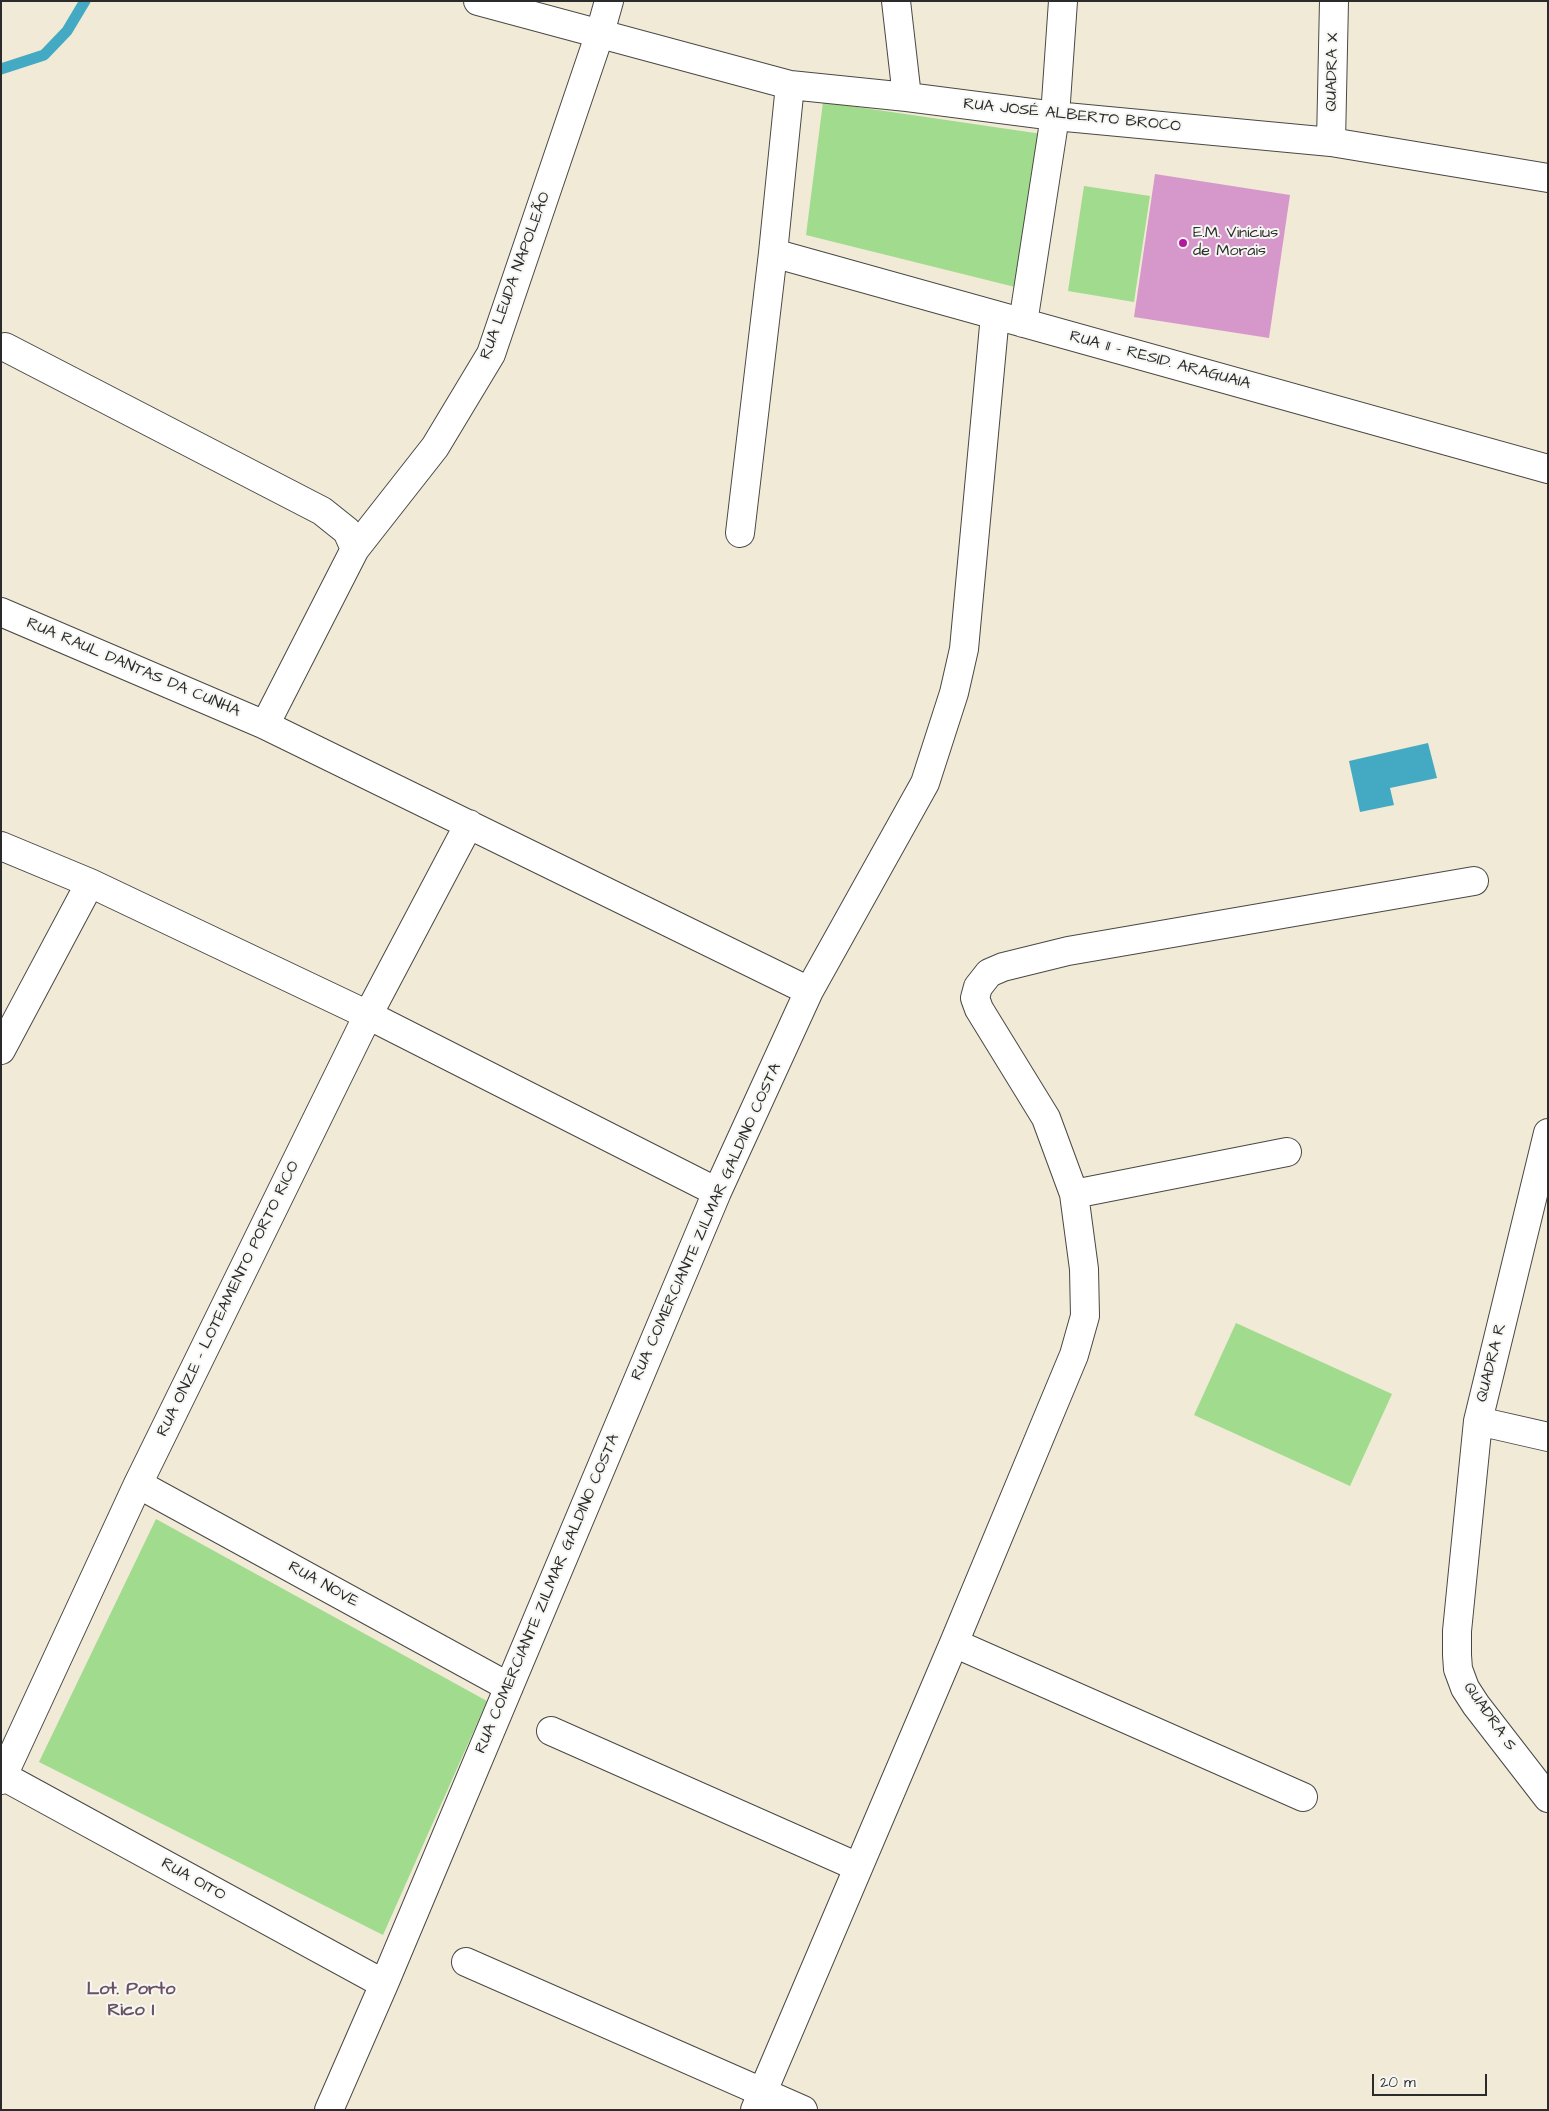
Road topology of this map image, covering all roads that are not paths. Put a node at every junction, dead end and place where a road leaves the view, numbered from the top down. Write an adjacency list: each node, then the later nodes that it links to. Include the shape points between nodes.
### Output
1 (478, 1): 6 (street, RUA JOSÉ ALBERTO BROCO)
2 (609, 1): 6 (street, RUA LEUDA NAPOLEÃO)
3 (896, 1): 8 (street)
4 (1063, 1): 9 (street)
5 (1334, 1): 10 (street, QUADRA X)
6 (600, 33): 7 (street, RUA JOSÉ ALBERTO BROCO); 18 (street, RUA LEUDA NAPOLEÃO, via 491,354 435,447)
7 (790, 85): 8 (street, RUA JOSÉ ALBERTO BROCO); 12 (street)
8 (907, 97): 9 (street, RUA JOSÉ ALBERTO BROCO)
9 (1055, 116): 10 (street, RUA JOSÉ ALBERTO BROCO); 14 (street)
10 (1331, 142): 11 (street, RUA JOSÉ ALBERTO BROCO)
11 (1548, 178)
12 (773, 252): 13 (street, RUA 11 - RESID. ARAGUAIA); 17 (street)
13 (995, 316): 14 (street, RUA 11 - RESID. ARAGUAIA); 25 (street, RUA COMERCIANTE ZILMAR GALDINO COSTA, via 969,614 954,693 925,783)
14 (1023, 323): 16 (street, RUA 11 - RESID. ARAGUAIA)
15 (5, 347): 18 (street, via 322,511 347,531)
16 (1548, 469)
17 (740, 533)
18 (355, 550): 20 (street, RUA LEUDA NAPOLEÃO)
19 (1, 612): 20 (street, RUA RAUL DANTAS DA CUNHA)
20 (265, 724): 21 (street, RUA RAUL DANTAS DA CUNHA)
21 (469, 824): 25 (street, RUA RAUL DANTAS DA CUNHA); 26 (street, RUA ONZE - LOTEAMENTO PORTO RICO)
22 (1, 846): 24 (street)
23 (1474, 881): 31 (street, via 1068,951 989,973 976,993 979,1009 1046,1118)
24 (90, 883): 26 (street); 27 (street)
25 (809, 991): 30 (street, RUA COMERCIANTE ZILMAR GALDINO COSTA)
26 (368, 1015): 30 (street); 34 (street, RUA ONZE - LOTEAMENTO PORTO RICO)
27 (1, 1050)
28 (1548, 1134): 32 (street, QUADRA R)
29 (1287, 1152): 31 (street)
30 (717, 1192): 37 (street, RUA COMERCIANTE ZILMAR GALDINO COSTA)
31 (1074, 1194): 36 (street, via 1086,1295 1074,1355)
32 (1478, 1421): 33 (street); 35 (street, QUADRA R)
33 (1548, 1438)
34 (138, 1484): 37 (street, RUA NOVE); 39 (street, RUA ONZE - LOTEAMENTO PORTO RICO)
35 (1462, 1597): 41 (street, QUADRA S, via 1457,1655 1465,1688)
36 (954, 1643): 40 (street); 42 (street)
37 (509, 1687): 44 (street, RUA COMERCIANTE ZILMAR GALDINO COSTA)
38 (551, 1731): 42 (street)
39 (2, 1777): 44 (street, RUA OITO)
40 (1303, 1797)
41 (1548, 1798)
42 (858, 1867): 45 (street)
43 (466, 1962): 45 (street)
44 (384, 1984): 46 (street, RUA COMERCIANTE ZILMAR GALDINO COSTA)
45 (759, 2101): 47 (street)
46 (329, 2110)
47 (803, 2110)

